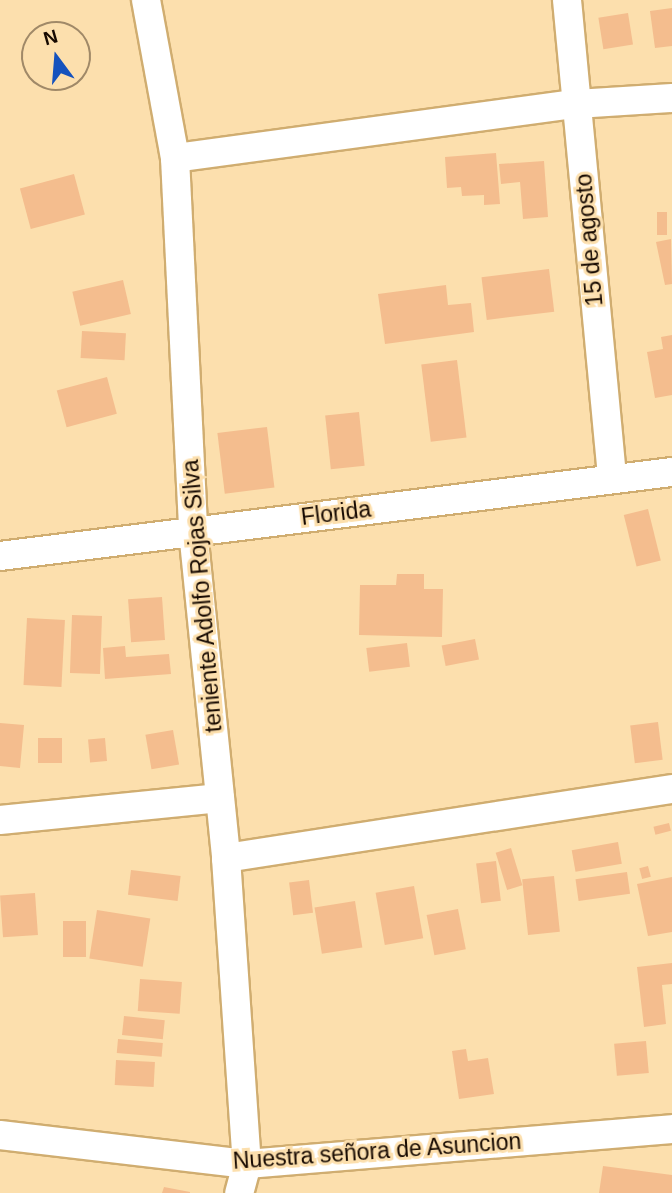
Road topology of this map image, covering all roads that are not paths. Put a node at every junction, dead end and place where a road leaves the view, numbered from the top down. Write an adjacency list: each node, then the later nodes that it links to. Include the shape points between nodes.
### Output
1 (146, 0): 5 (street, teniente Adolfo Rojas Silva)
2 (567, 0): 4 (street, 15 de agosto)
3 (672, 98): 4 (street)
4 (576, 104): 5 (street); 7 (street, 15 de agosto)
5 (175, 158): 8 (street, teniente Adolfo Rojas Silva)
6 (672, 472): 7 (street, Florida)
7 (612, 479): 8 (street, Florida)
8 (193, 531): 9 (street, Florida); 11 (street, teniente Adolfo Rojas Silva)
9 (0, 556)
10 (672, 789): 13 (street)
11 (220, 799): 12 (street); 13 (street, teniente Adolfo Rojas Silva)
12 (0, 820)
13 (226, 858): 16 (street, teniente Adolfo Rojas Silva)
14 (672, 1129): 16 (street, Nuestra señora de Asuncion)
15 (0, 1135): 16 (street, Nuestra señora de Asuncion)
16 (247, 1164): 17 (street, teniente Adolfo Rojas Silva)
17 (239, 1193)

